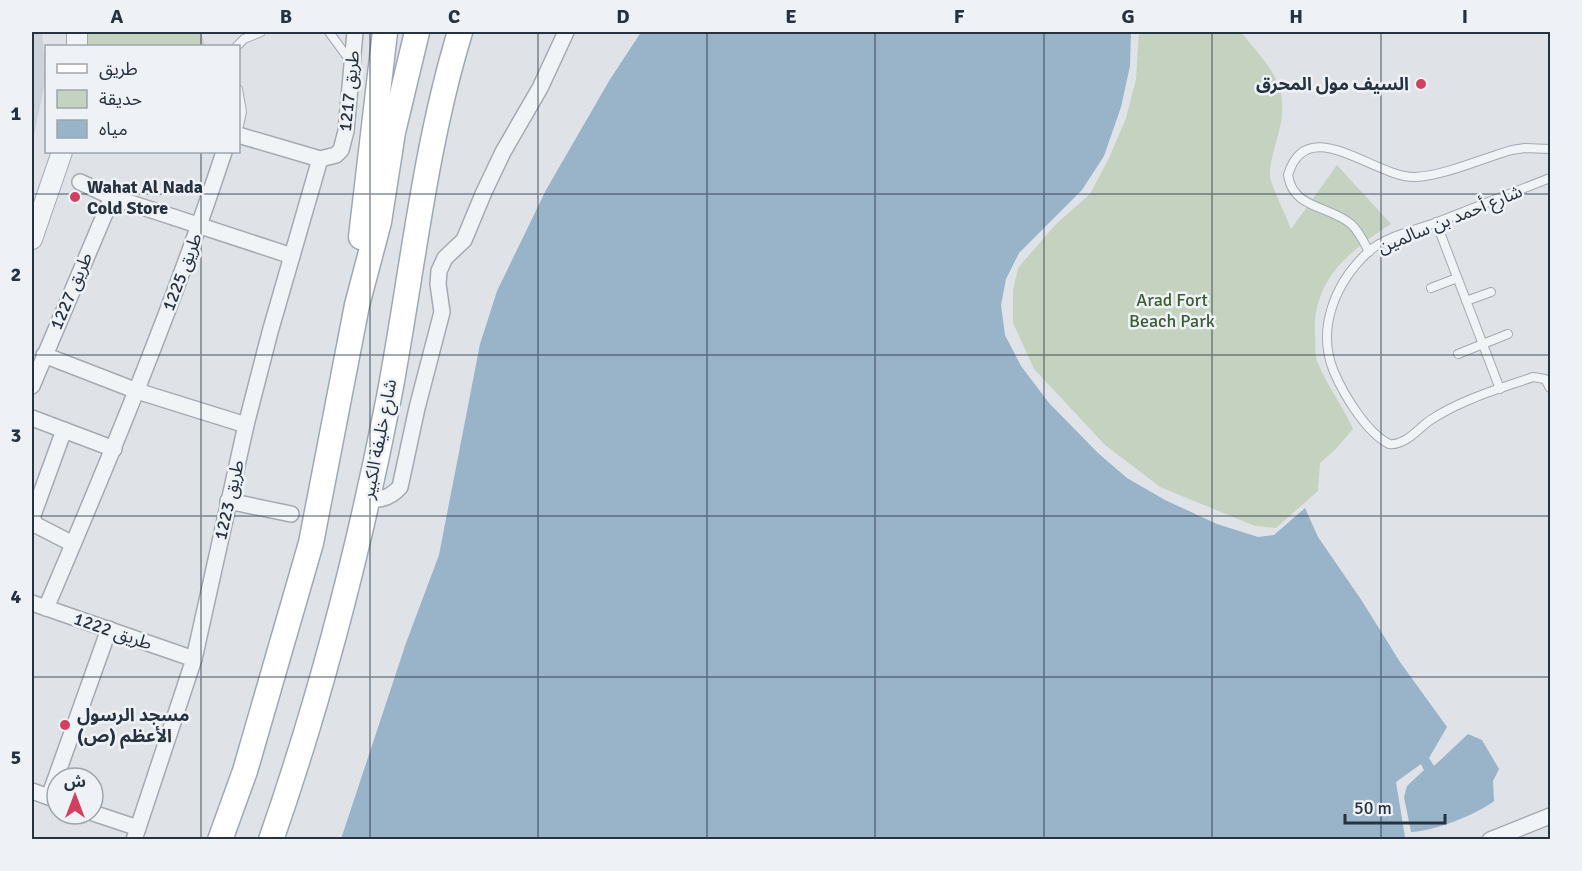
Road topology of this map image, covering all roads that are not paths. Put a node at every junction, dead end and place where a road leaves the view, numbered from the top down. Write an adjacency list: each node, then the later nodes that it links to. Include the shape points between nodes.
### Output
1 (261, 32): 8 (lane)
2 (329, 32): 9 (lane)
3 (355, 32): 9 (street, طريق 1217)
4 (385, 32): 29 (main road)
5 (417, 32): 29 (main road, via 393,132 379,222)
6 (460, 32): 42 (main road, شارع خليفة الكبير, via 437,116 389,397)
7 (566, 32): 42 (street, via 540,88 503,152 464,240 445,258 439,270 442,312 400,487 382,499)
8 (238, 45)
9 (353, 66): 16 (street, طريق 1217, via 341,150 336,156)
10 (240, 100): 11 (lane)
11 (240, 121)
12 (240, 136): 16 (street)
13 (1551, 149): 23 (lane, via 1512,150 1418,177 1386,172 1331,148 1312,147 1304,151 1295,159 1288,175 1292,190 1298,198 1352,225)
14 (62, 153): 22 (street)
15 (224, 153): 21 (street, طريق 1225)
16 (320, 159): 24 (street, طريق 1223)
17 (1551, 178): 20 (lane, شارع أحمد بن سالمين)
18 (80, 182): 19 (street)
19 (112, 197): 21 (street); 33 (street, طريق 1227)
20 (1436, 222): 23 (lane, شارع أحمد بن سالمين); 25 (lane)
21 (200, 226): 24 (street); 37 (street, طريق 1225)
22 (32, 239)
23 (1369, 252): 36 (lane, شارع أحمد بن سالمين, via 1333,301 1326,343 1344,392 1384,442 1399,444 1446,410)
24 (291, 256): 39 (street, طريق 1223)
25 (1457, 278): 26 (lane); 28 (lane)
26 (1431, 288)
27 (1491, 292): 28 (lane)
28 (1466, 302): 31 (lane)
29 (357, 305): 54 (main road, via 311,543 245,771)
30 (1508, 334): 31 (lane)
31 (1483, 344): 32 (lane); 36 (lane)
32 (1458, 354)
33 (44, 355): 34 (street, طريق 1227); 37 (street)
34 (32, 386)
35 (1551, 388): 36 (lane, شارع أحمد بن سالمين, via 1537,376)
36 (1500, 389)
37 (137, 391): 39 (street); 41 (street, طريق 1225)
38 (32, 418): 40 (street)
39 (246, 425): 43 (street, طريق 1223)
40 (64, 430): 41 (street); 45 (street, via 33,518 36,525)
41 (114, 449): 45 (street, طريق 1225)
42 (367, 499): 55 (main road, شارع خليفة الكبير, via 356,553)
43 (228, 501): 44 (street); 48 (street, طريق 1223)
44 (291, 514)
45 (73, 544): 46 (street, طريق 1225)
46 (39, 605): 47 (street, طريق 1222)
47 (109, 629): 48 (street, طريق 1222); 49 (street)
48 (194, 659): 52 (street, طريق 1223)
49 (64, 766)
50 (1551, 816): 53 (street)
51 (105, 819): 52 (street)
52 (136, 834)
53 (1508, 836): 56 (street)
54 (220, 840)
55 (271, 840)
56 (1490, 840)

